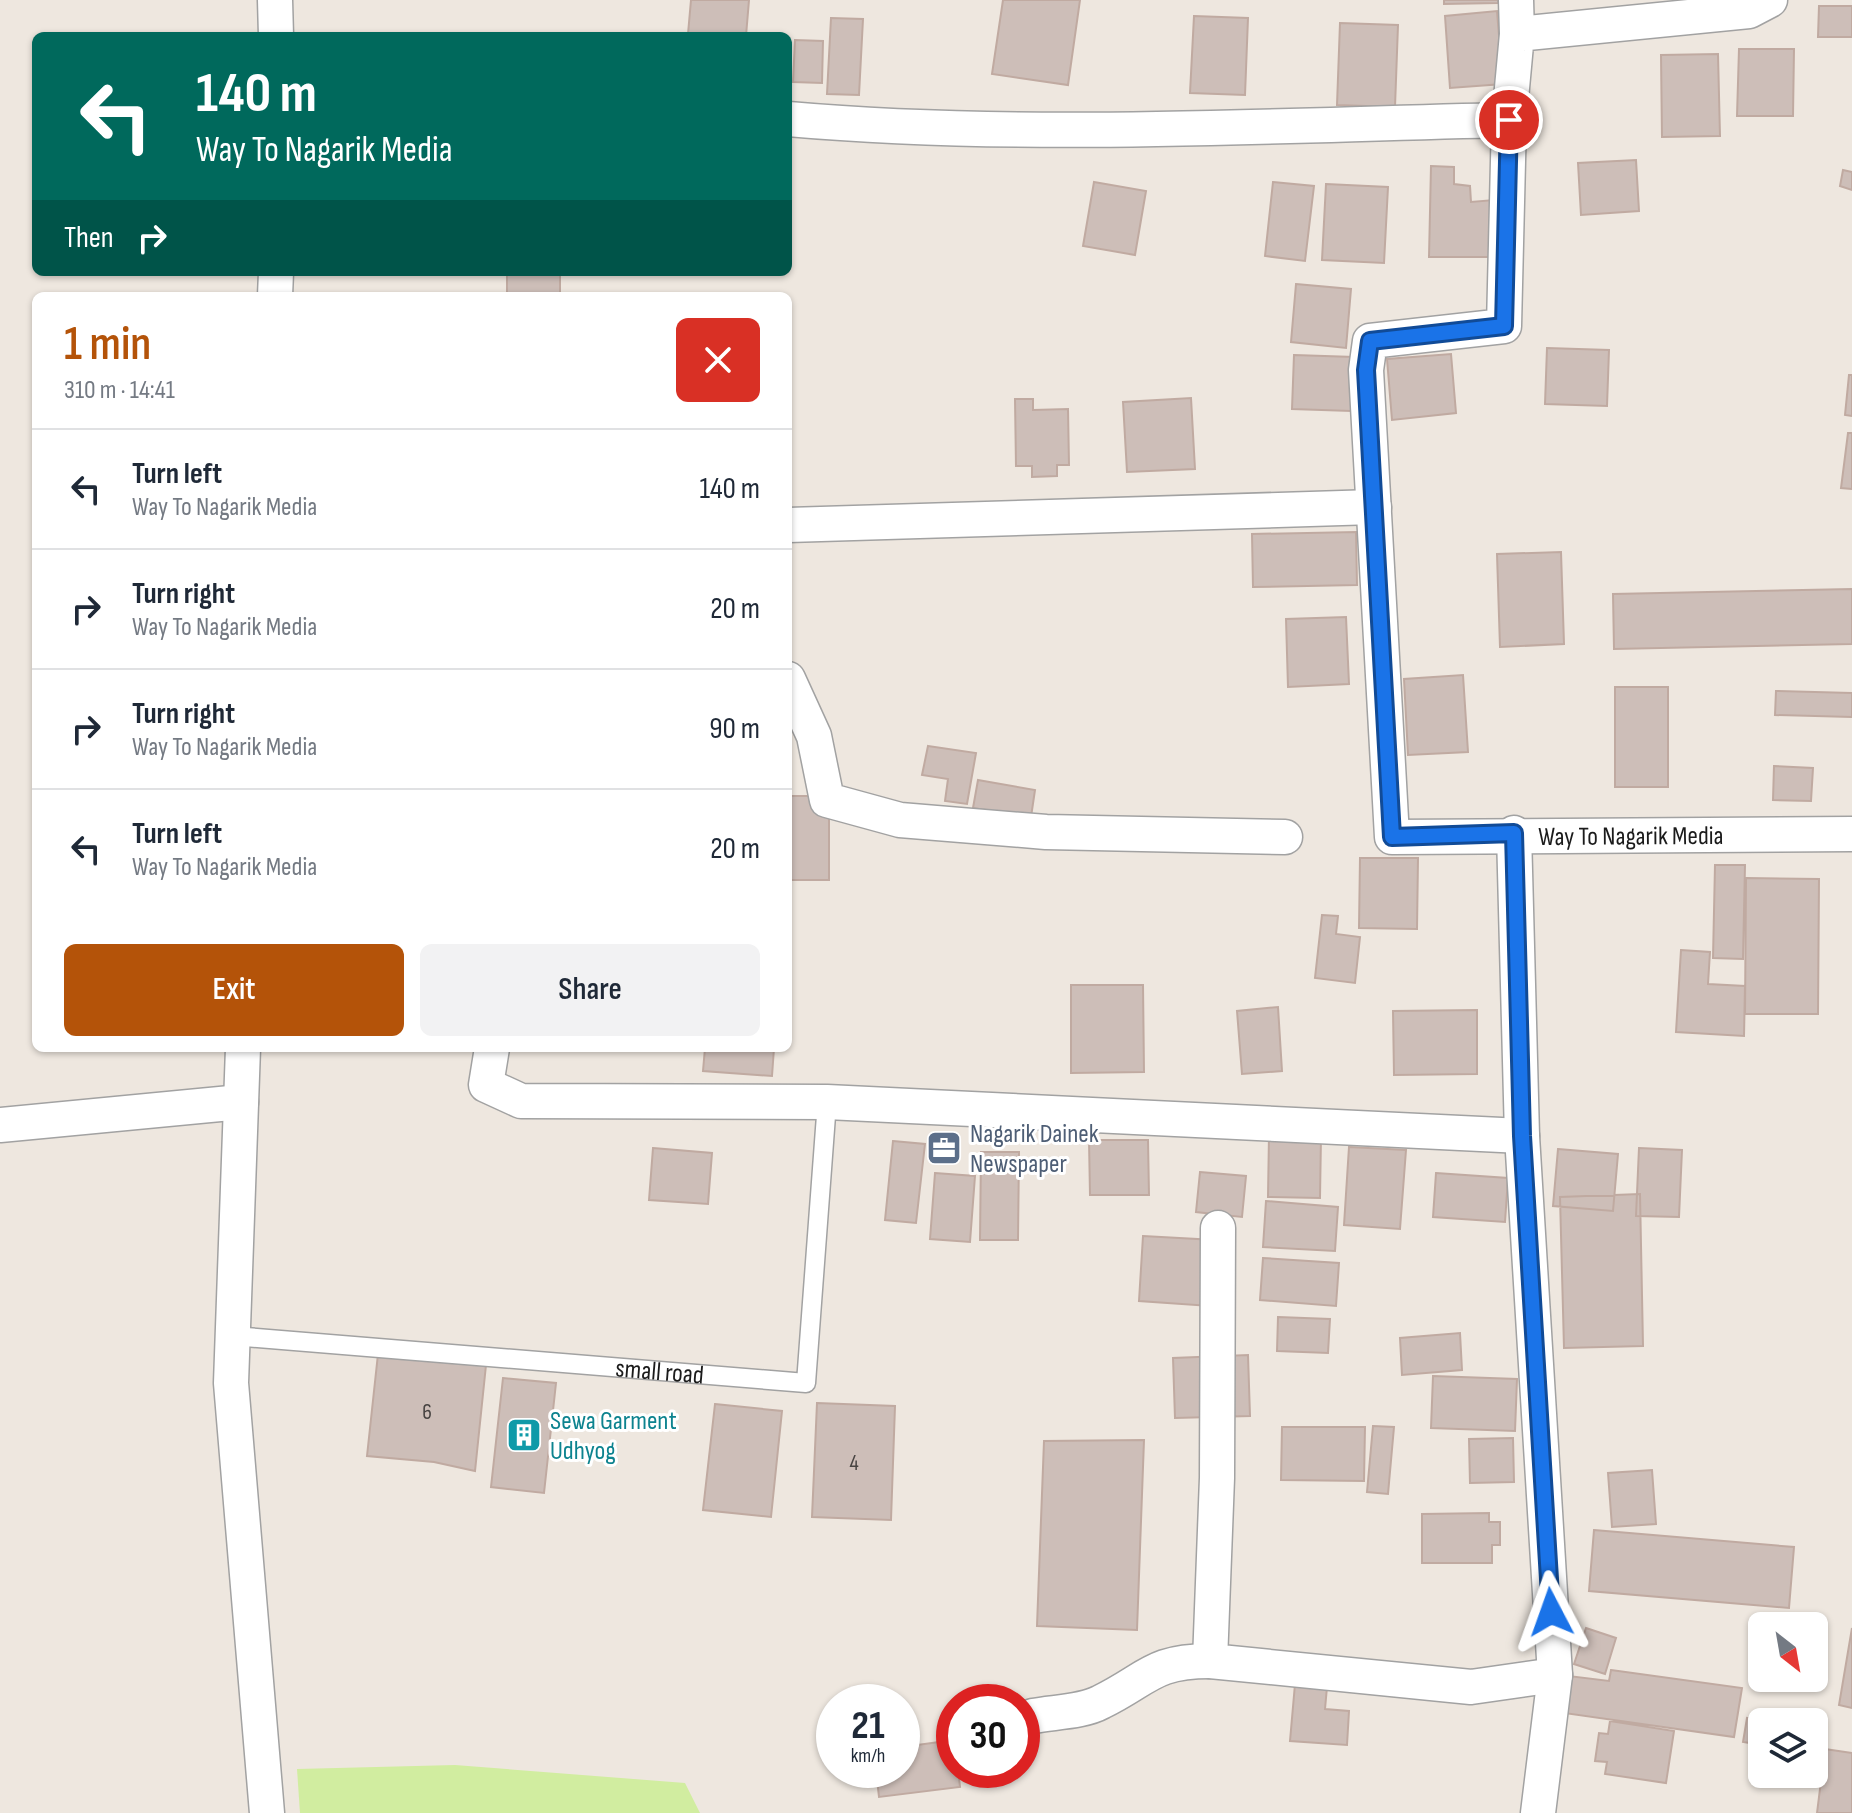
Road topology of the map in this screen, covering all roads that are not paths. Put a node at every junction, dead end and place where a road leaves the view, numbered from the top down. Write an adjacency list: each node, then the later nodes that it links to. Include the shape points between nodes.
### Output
1 (275, 0): 4 (street)
2 (1516, 0): 5 (street, Way To Nagarik Media)
3 (1770, 0): 5 (street, via 1749,11)
4 (276, 32)
5 (1517, 34): 7 (street, Way To Nagarik Media)
6 (792, 119): 7 (street, via 1053,129)
7 (1509, 120): 8 (street, Way To Nagarik Media, via 1504,326 1370,341 1366,370)
8 (1374, 507): 9 (street); 11 (street, Way To Nagarik Media, via 1392,837)
9 (792, 525)
10 (792, 688): 13 (street, via 814,736 827,800 900,820 1046,832)
11 (1514, 833): 12 (street, Way To Nagarik Media); 19 (street)
12 (1852, 834)
13 (1285, 837)
14 (243, 1052): 16 (street)
15 (491, 1052): 17 (street, via 486,1085 521,1101)
16 (241, 1102): 18 (street); 21 (street)
17 (827, 1102): 19 (street); 21 (lane, small road, via 806,1383)
18 (0, 1125)
19 (1522, 1136): 23 (street)
20 (1218, 1228): 22 (street)
21 (233, 1336): 25 (street, via 231,1383)
22 (1210, 1661): 23 (street, via 1471,1687); 24 (street, via 1177,1661 1141,1676 1099,1704)
23 (1555, 1675): 26 (street)
24 (1040, 1715)
25 (267, 1813)
26 (1538, 1813)

